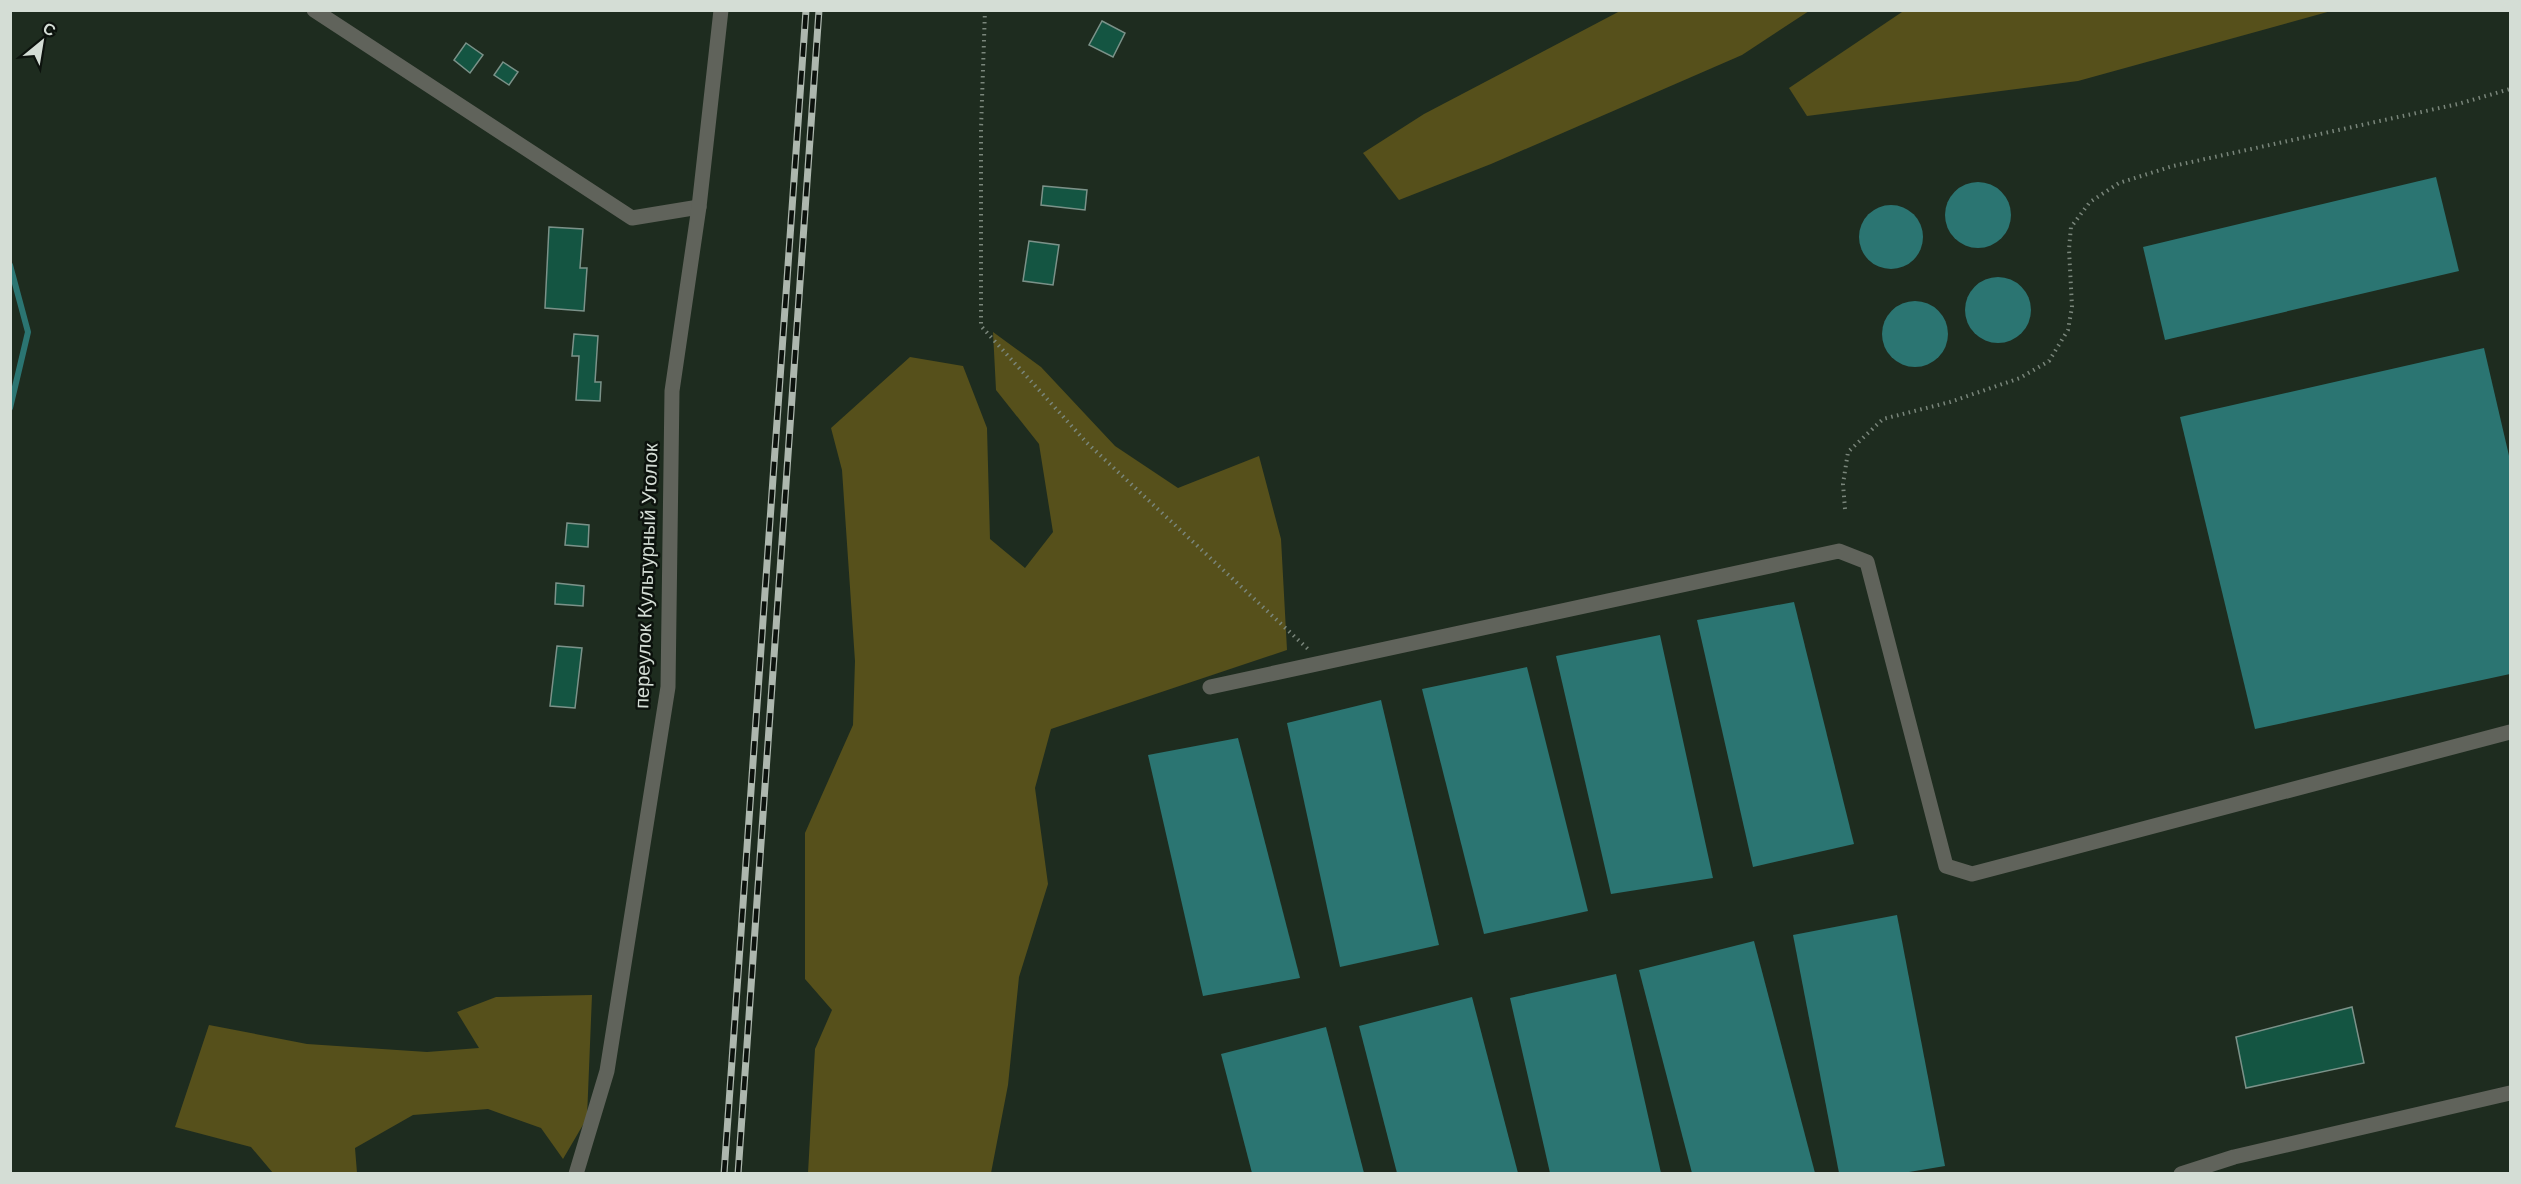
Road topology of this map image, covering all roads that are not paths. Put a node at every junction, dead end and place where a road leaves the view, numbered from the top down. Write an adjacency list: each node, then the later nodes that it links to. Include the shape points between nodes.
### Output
1 (314, 10): 3 (street, via 632,218)
2 (721, 10): 3 (street, переулок Культурный Уголок)
3 (699, 207): 7 (street, переулок Культурный Уголок, via 672,391 668,687 606,1071)
4 (1210, 687): 5 (street, via 1839,551 1867,562 1946,866 1972,874)
5 (2511, 732)
6 (2511, 1093): 8 (street, via 2234,1156)
7 (576, 1173)
8 (2181, 1173)

